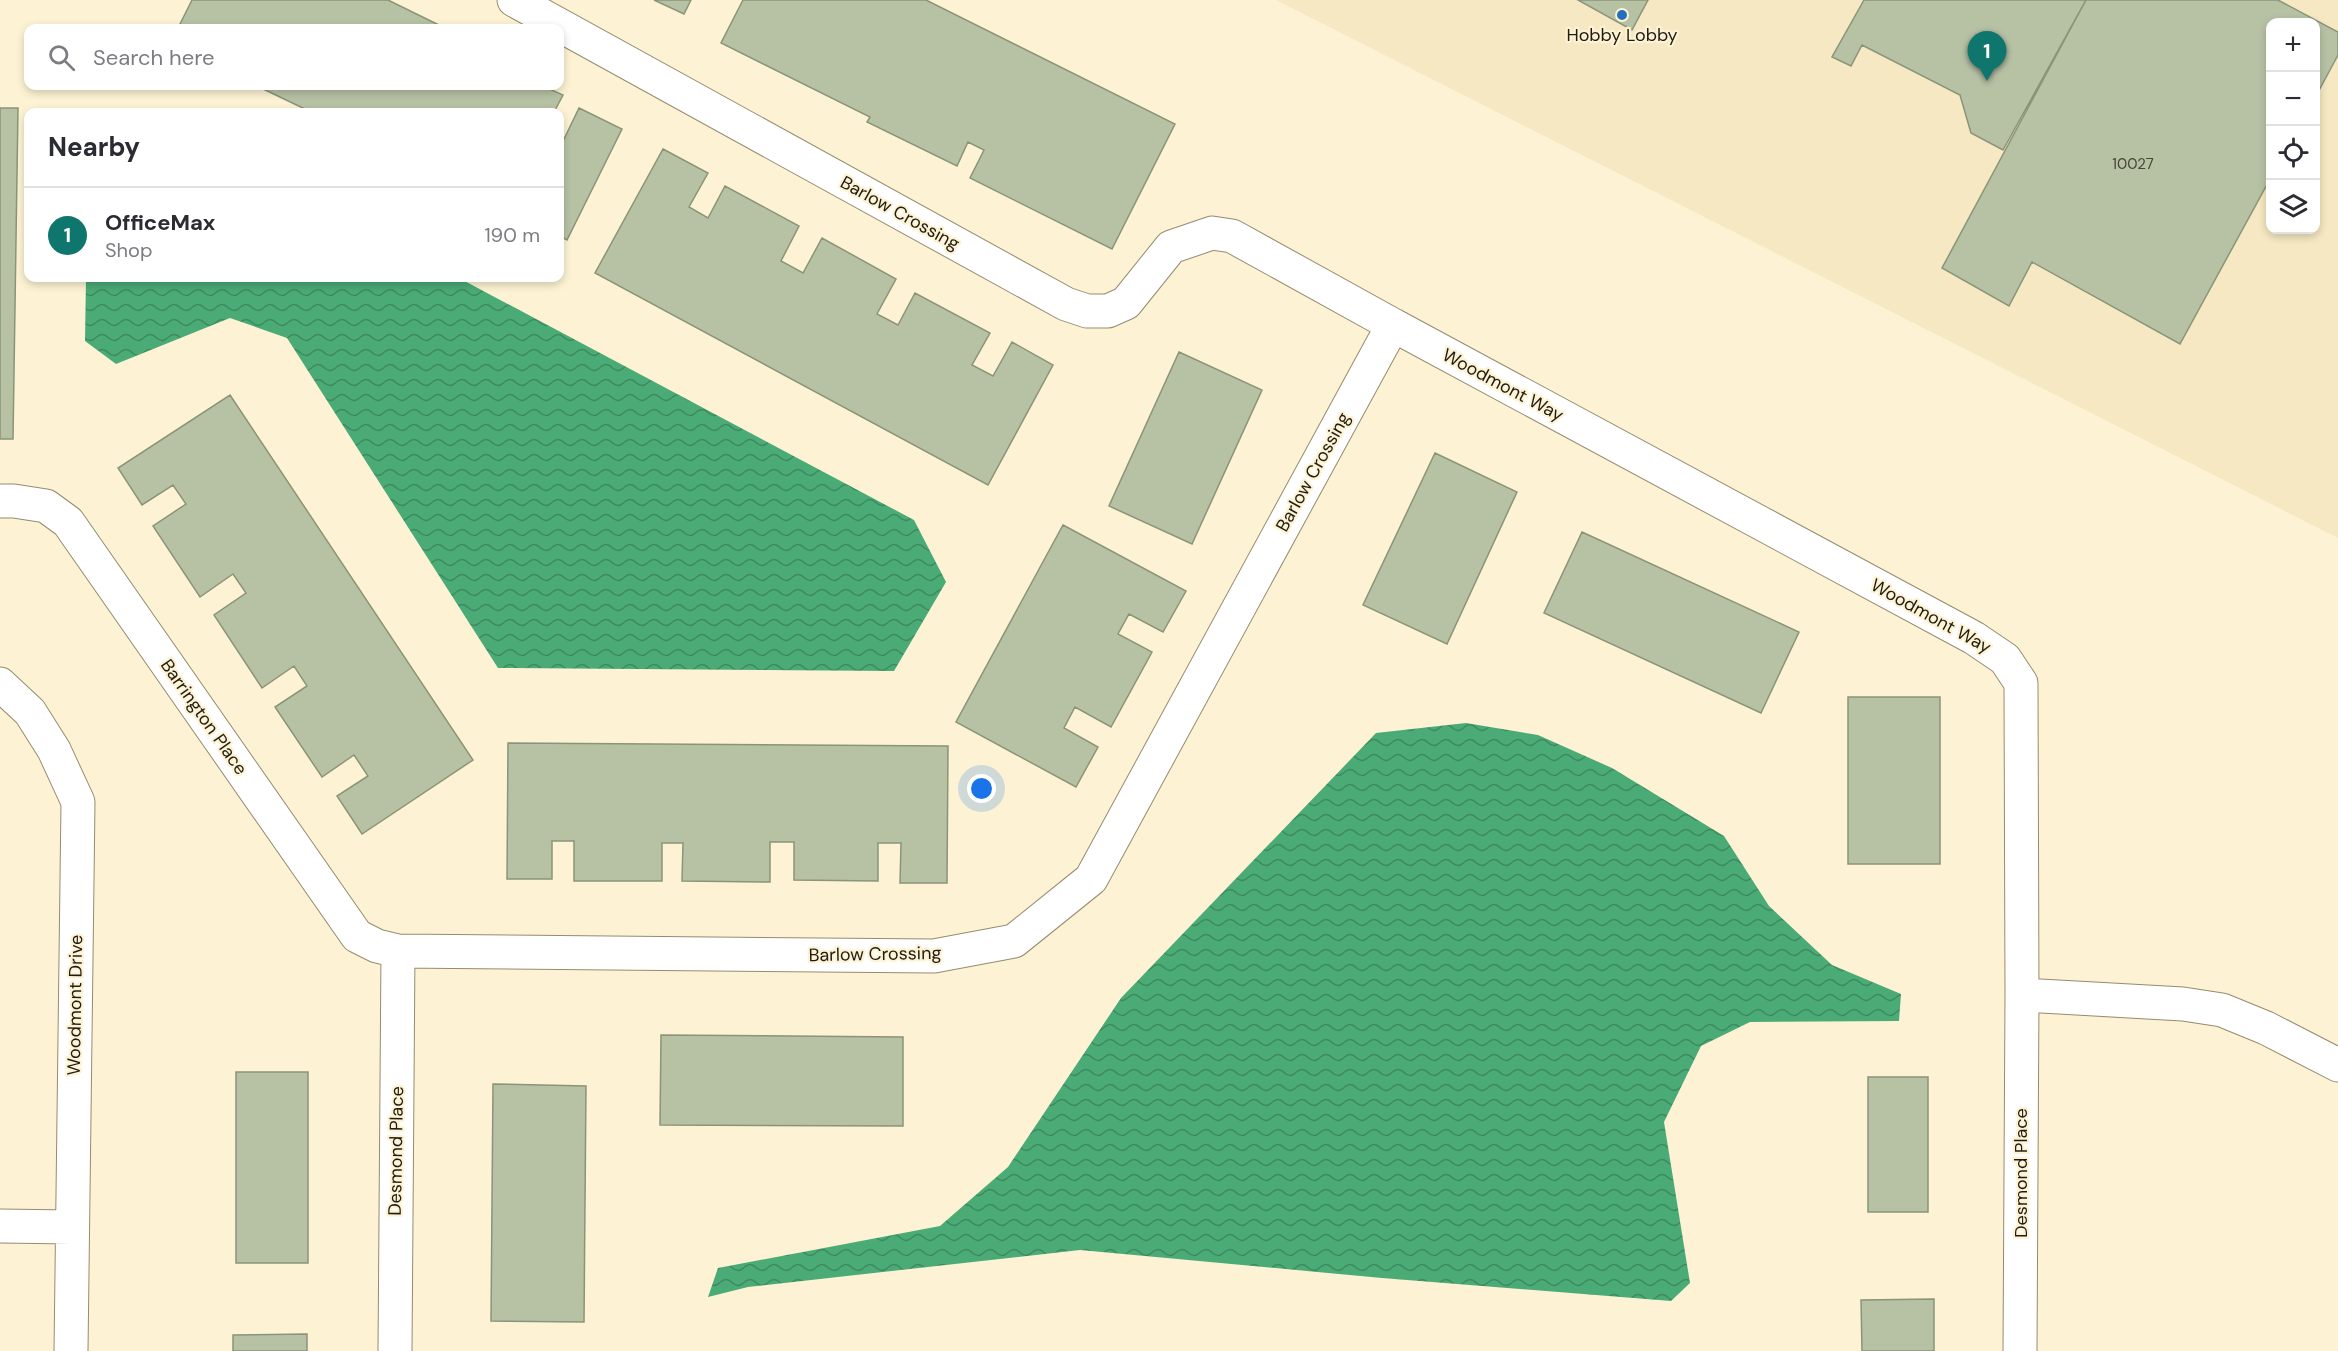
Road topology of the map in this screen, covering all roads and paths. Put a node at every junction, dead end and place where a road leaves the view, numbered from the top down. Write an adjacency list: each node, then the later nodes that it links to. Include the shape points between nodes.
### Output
1 (514, 0): 2 (street, Barlow Crossing)
2 (558, 24)
3 (564, 28): 4 (street, Barlow Crossing, via 1066,304 1108,310 1126,303 1171,247 1212,233 1232,236)
4 (1393, 325): 7 (street, Barlow Crossing, via 1091,879 1014,941 934,956); 8 (street, Woodmont Way, via 2005,658 2021,683)
5 (0, 501): 7 (street, Barrington Place, via 46,506 68,522 357,936)
6 (0, 684): 11 (street, Woodmont Drive, via 30,712 54,750 78,802)
7 (398, 951): 13 (street, Desmond Place)
8 (2022, 995): 9 (street, via 2183,1004 2222,1010); 14 (street, Desmond Place)
9 (2338, 1065)
10 (0, 1226): 11 (street)
11 (72, 1227): 12 (street, Woodmont Drive)
12 (71, 1351)
13 (394, 1351)
14 (2020, 1351)

